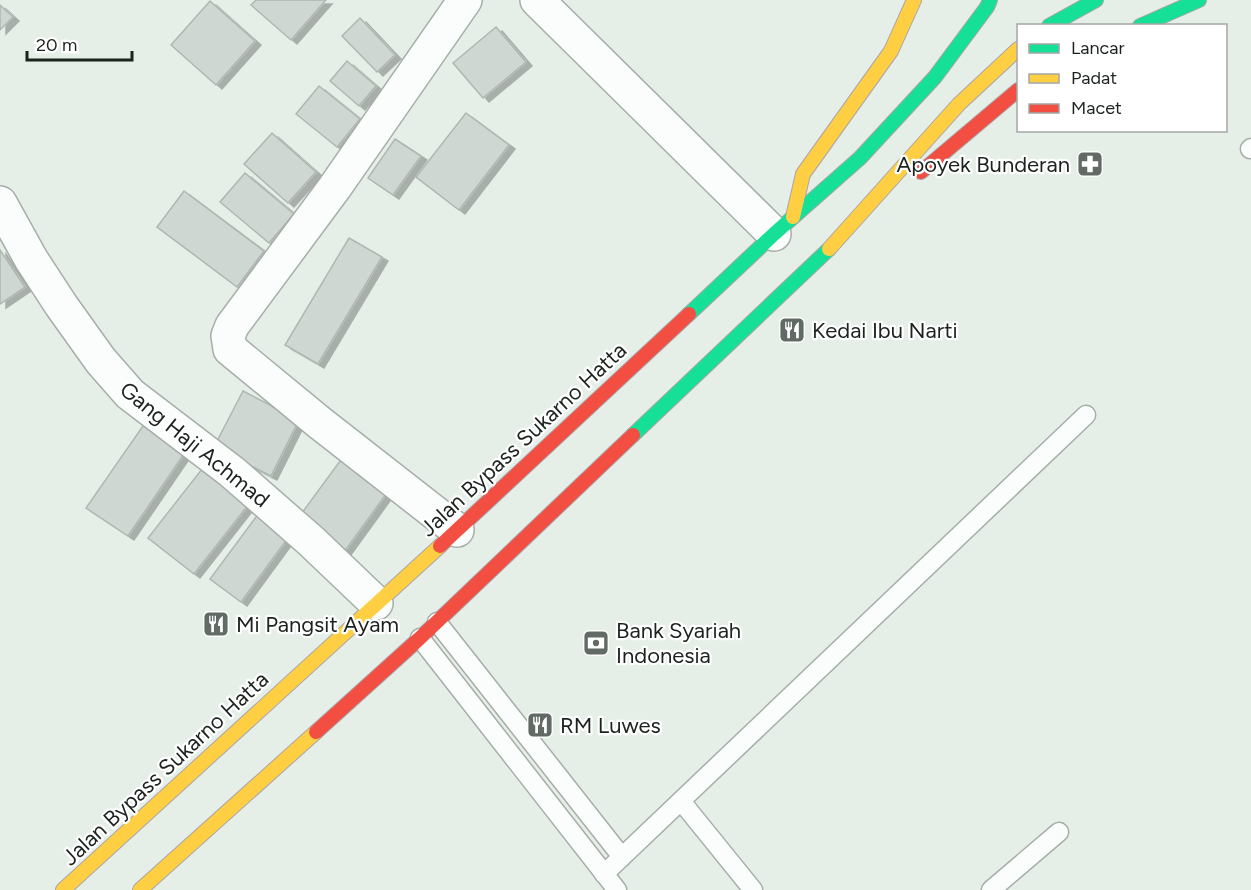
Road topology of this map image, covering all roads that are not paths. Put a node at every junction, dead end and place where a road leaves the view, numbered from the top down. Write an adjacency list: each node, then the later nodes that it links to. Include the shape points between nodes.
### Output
1 (465, 0): 15 (street, via 228,336 230,349)
2 (537, 0): 12 (street)
3 (914, 0): 12 (highway, via 891,51 803,174)
4 (990, 0): 12 (highway, Jalan Bypass Sukarno Hatta, via 934,77 860,158)
5 (1096, 0): 7 (highway)
6 (1199, 0): 8 (highway)
7 (1053, 24)
8 (1145, 24)
9 (1017, 50): 13 (highway, via 959,104)
10 (1017, 91): 13 (highway)
11 (0, 203): 16 (street, Gang Haji Achmad, via 61,305 123,387 232,472)
12 (783, 226): 15 (highway, Jalan Bypass Sukarno Hatta)
13 (842, 237): 17 (highway)
14 (1086, 415): 19 (lane)
15 (457, 530): 16 (highway, Jalan Bypass Sukarno Hatta)
16 (376, 603): 23 (highway, Jalan Bypass Sukarno Hatta)
17 (437, 622): 18 (highway); 21 (lane)
18 (420, 638): 22 (lane); 24 (highway)
19 (681, 801): 21 (lane); 26 (lane)
20 (1059, 832): 27 (lane)
21 (622, 857): 22 (lane)
22 (604, 874): 25 (lane)
23 (63, 890)
24 (140, 890)
25 (617, 890)
26 (753, 890)
27 (992, 890)

